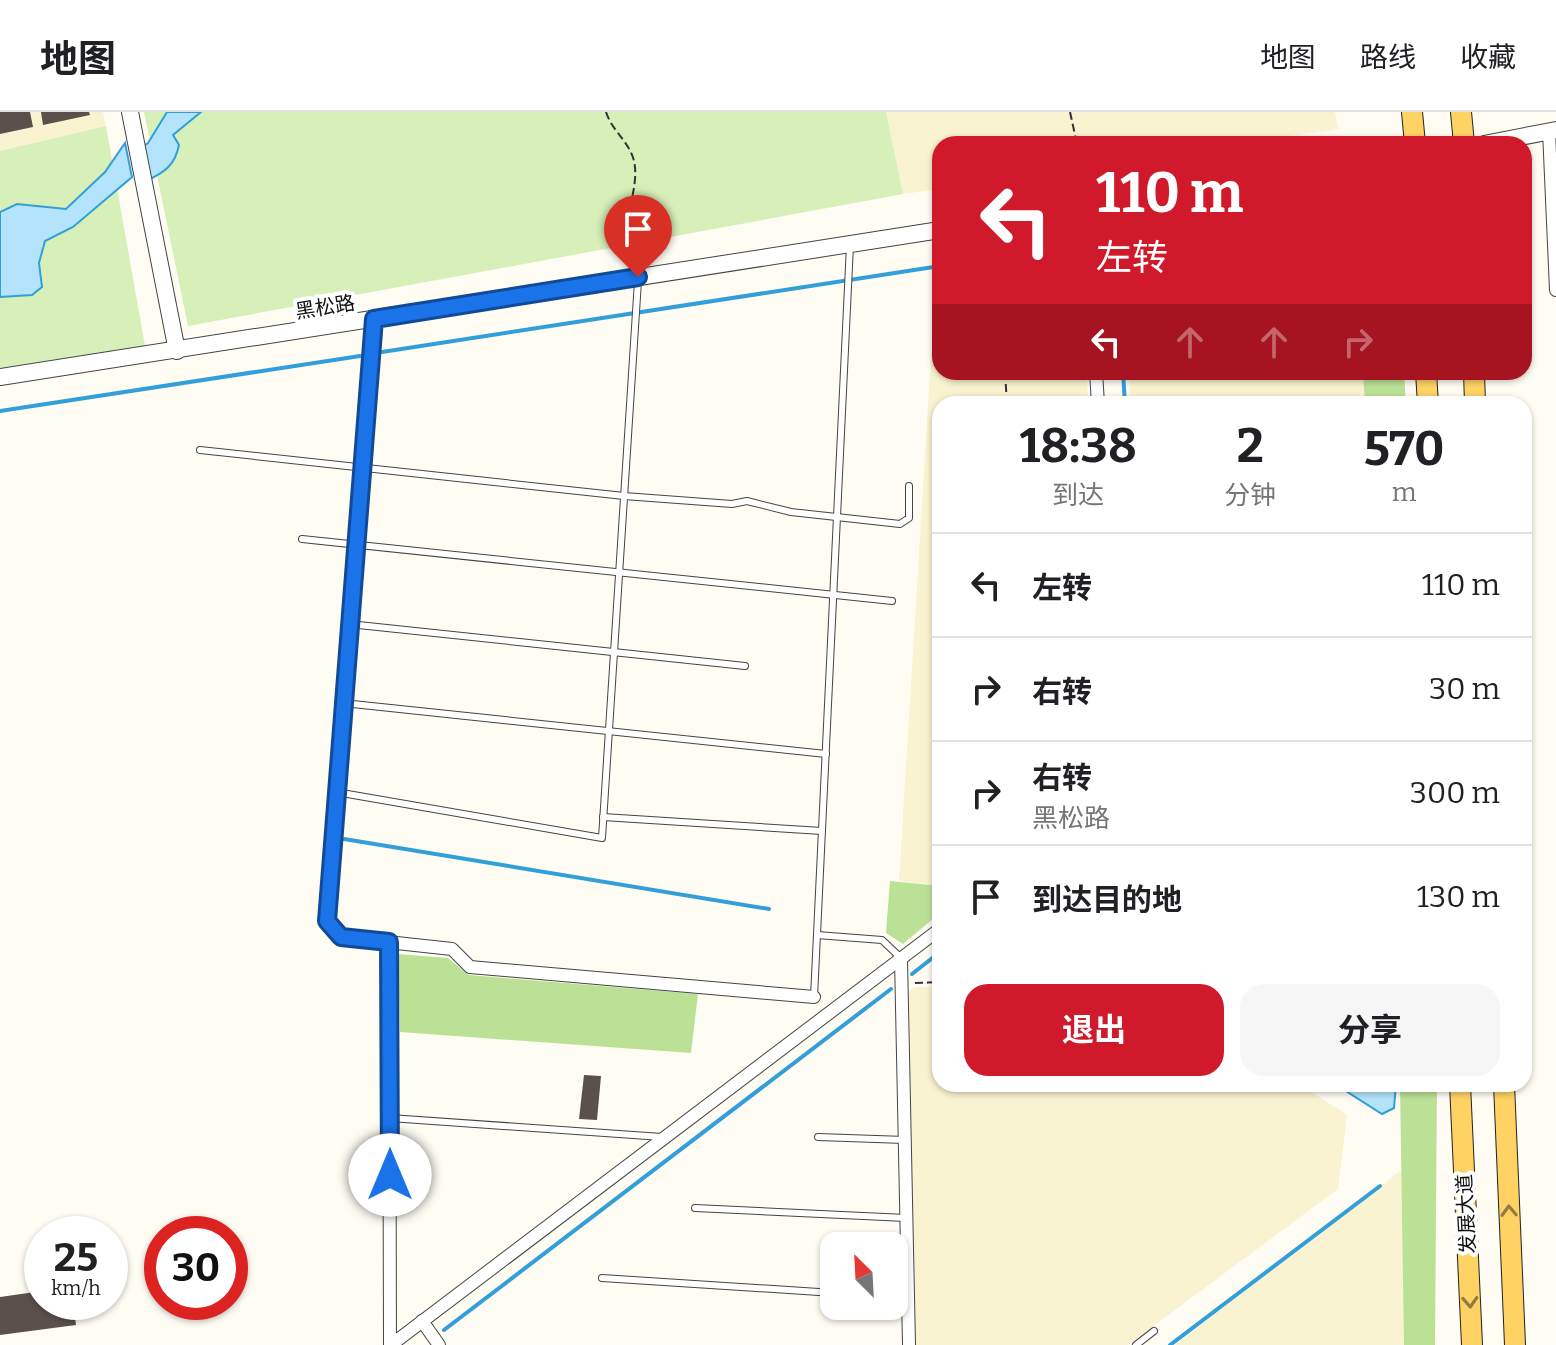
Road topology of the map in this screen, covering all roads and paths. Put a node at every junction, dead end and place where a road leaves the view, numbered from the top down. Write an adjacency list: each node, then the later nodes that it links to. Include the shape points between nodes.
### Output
1 (130, 112): 16 (street)
2 (606, 112): 13 (path, via 635,163 626,228 627,259)
3 (1070, 112): 7 (path)
4 (1412, 112): 8 (main road)
5 (1461, 112): 9 (main road)
6 (1553, 131): 10 (street); 14 (street)
7 (1075, 136)
8 (1414, 136)
9 (1463, 136)
10 (1526, 136)
11 (932, 231): 12 (street, 黑松路)
12 (850, 244): 13 (street, 黑松路); 22 (lane)
13 (638, 277): 15 (street, 黑松路); 21 (lane)
14 (1556, 290)
15 (374, 319): 16 (street, 黑松路); 19 (street)
16 (177, 351): 17 (street, 黑松路)
17 (0, 377)
18 (200, 450): 19 (lane)
19 (362, 469): 21 (lane); 24 (street)
20 (909, 486): 22 (lane, via 909,518 900,524)
21 (624, 496): 22 (lane, via 747,501); 25 (lane)
22 (837, 517): 26 (lane)
23 (302, 539): 24 (lane)
24 (356, 545): 25 (lane); 28 (street)
25 (619, 572): 26 (lane); 29 (lane)
26 (833, 595): 27 (lane); 33 (lane)
27 (892, 601)
28 (349, 624): 29 (lane); 31 (street)
29 (614, 652): 30 (lane); 32 (lane)
30 (745, 666)
31 (343, 703): 32 (lane); 34 (street)
32 (609, 731): 33 (lane); 35 (lane)
33 (826, 754): 36 (lane)
34 (336, 792): 35 (lane, via 602,838); 39 (street, via 327,921 341,937)
35 (603, 817): 36 (lane)
36 (822, 831): 37 (lane)
37 (817, 935): 40 (lane, via 882,940); 43 (lane)
38 (932, 935): 40 (street)
39 (389, 942): 43 (street, via 452,949 470,967); 46 (street)
40 (901, 958): 42 (street); 47 (street)
41 (932, 982): 42 (path)
42 (902, 983): 49 (street)
43 (814, 997)
44 (1460, 1092): 62 (main road, 发展大道, one-way to 62)
45 (1504, 1092): 63 (main road, one-way to 45)
46 (390, 1118): 47 (lane); 58 (street)
47 (665, 1137): 56 (street)
48 (818, 1137): 49 (lane)
49 (905, 1140): 51 (street)
50 (695, 1208): 51 (lane)
51 (906, 1218): 52 (street)
52 (906, 1232)
53 (602, 1278): 54 (lane)
54 (820, 1292)
55 (908, 1298): 60 (street)
56 (422, 1321): 58 (street); 59 (street)
57 (1154, 1331): 61 (lane)
58 (390, 1345)
59 (439, 1345)
60 (909, 1345)
61 (1136, 1345)
62 (1472, 1345)
63 (1515, 1345)

